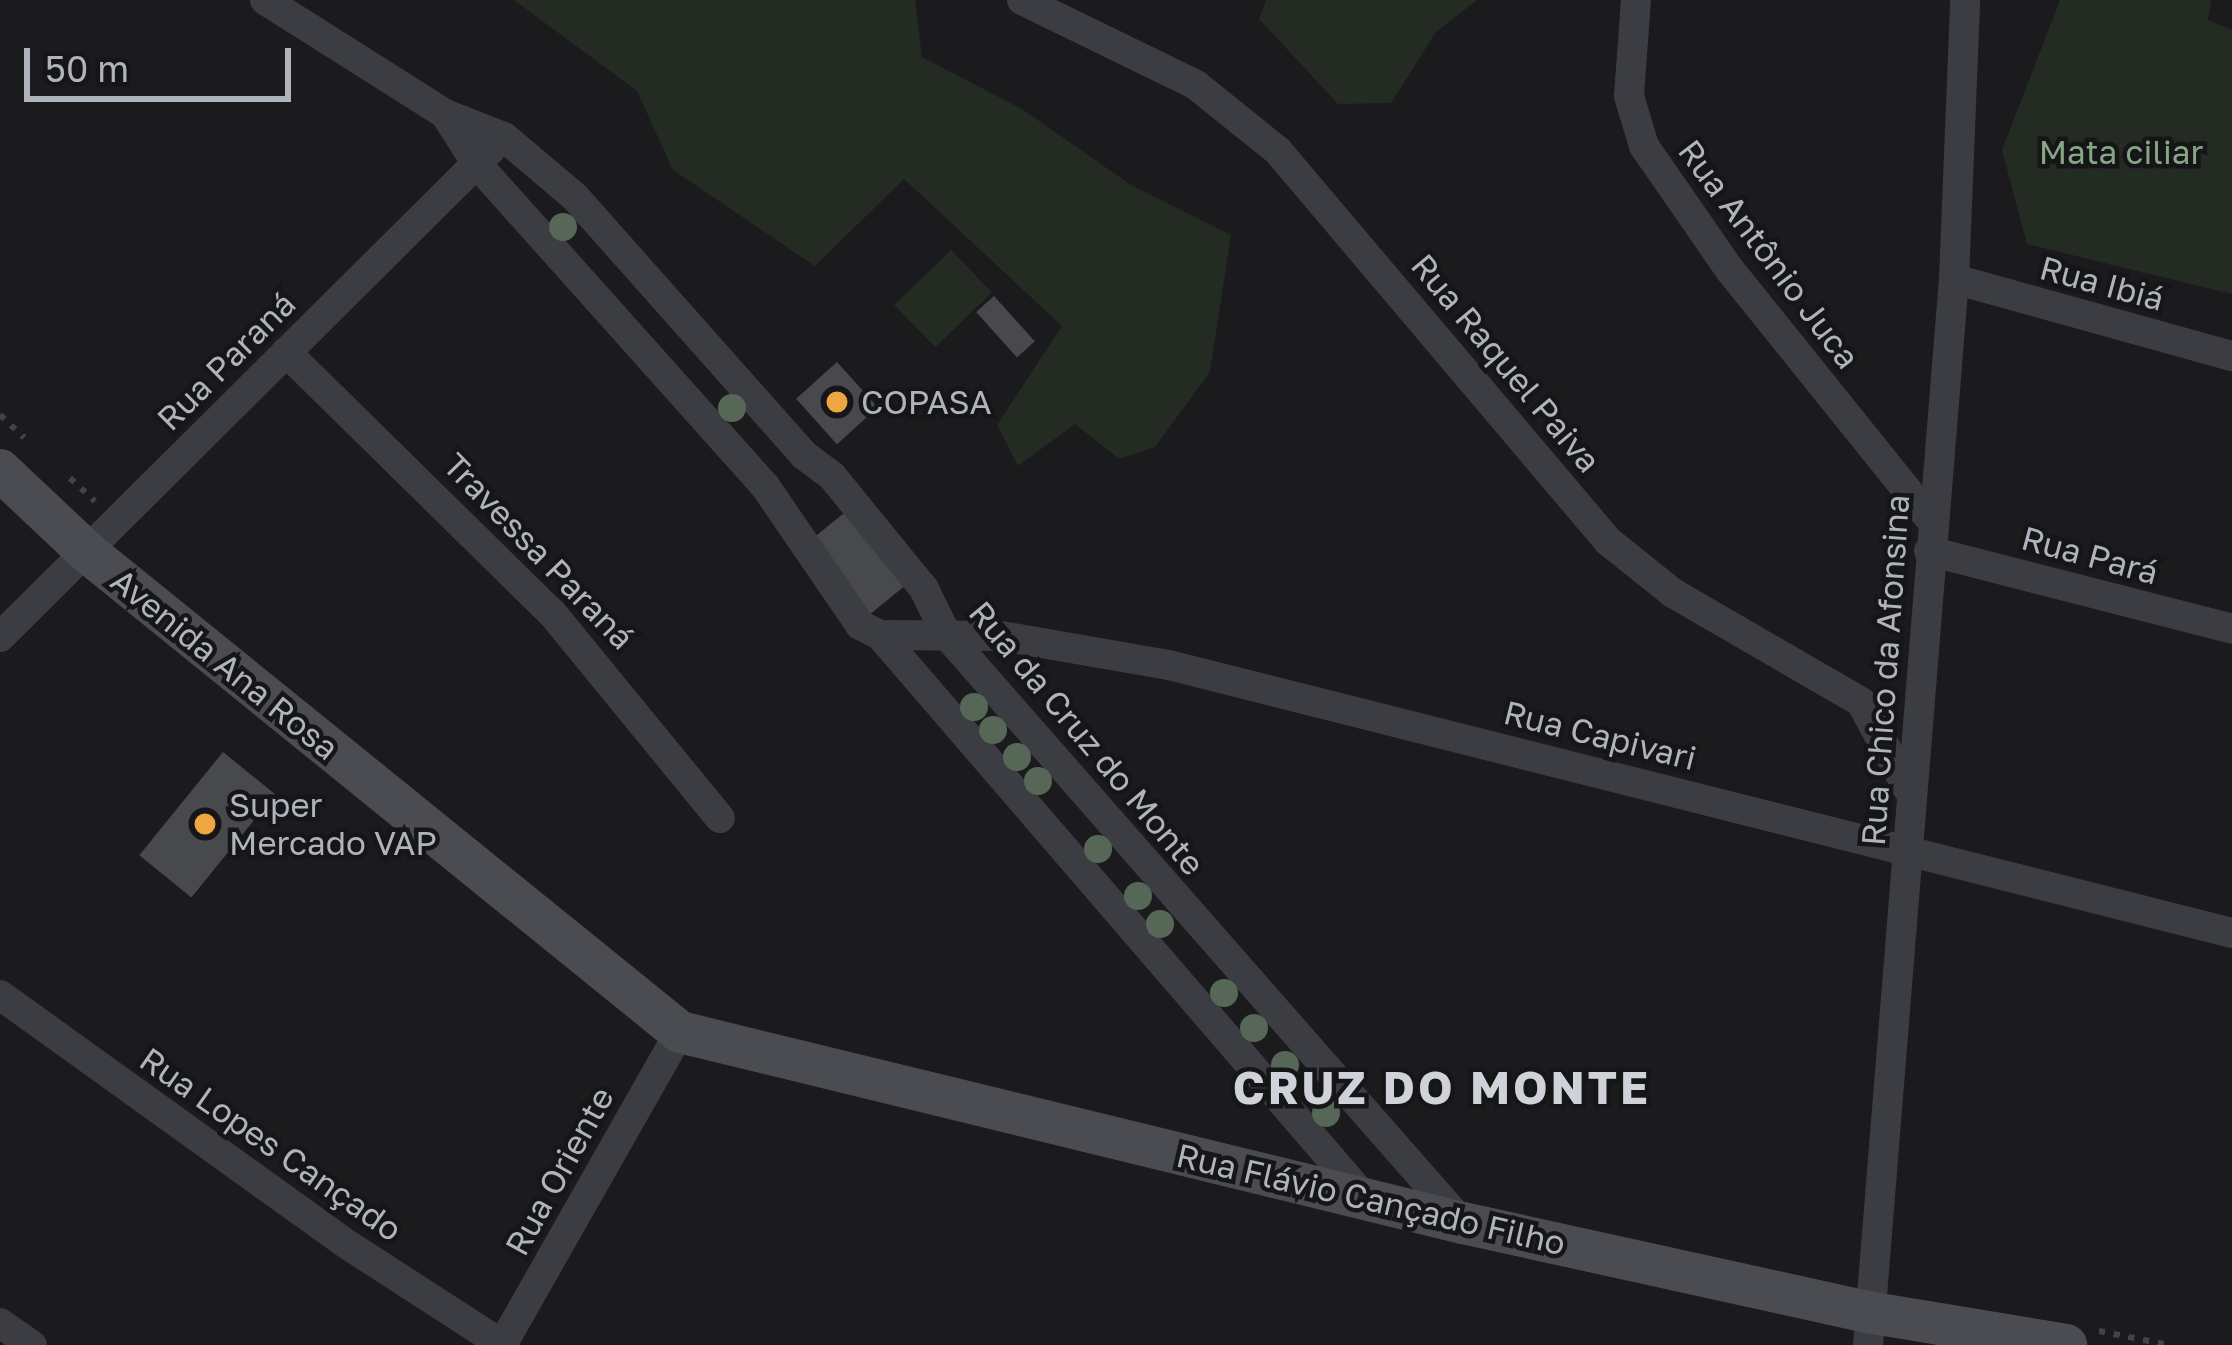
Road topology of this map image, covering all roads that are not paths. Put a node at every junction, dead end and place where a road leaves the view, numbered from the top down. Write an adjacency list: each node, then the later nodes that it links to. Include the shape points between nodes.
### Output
1 (265, 0): 5 (street, Rua da Cruz do Monte)
2 (1022, 0): 18 (street, Rua Raquel Paiva, via 1196,85 1278,151 1608,541 1673,593 1861,702)
3 (1636, 0): 12 (street, Rua Antônio Juca, via 1629,96 1644,146)
4 (1965, 0): 8 (street, Rua Chico da Afonsina)
5 (445, 114): 6 (street, Rua da Cruz do Monte); 7 (street, Rua da Cruz do Monte)
6 (504, 136): 7 (street, Rua Paraná); 15 (street, Rua da Cruz do Monte, via 575,197 804,455 832,476 924,589)
7 (477, 164): 9 (street, Rua Paraná); 16 (street, Rua da Cruz do Monte, via 766,487 860,625)
8 (1954, 280): 10 (street, Rua Ibiá); 12 (street, Rua Chico da Afonsina)
9 (286, 352): 13 (street, Rua Paraná); 19 (street, Travessa Paraná, via 552,613)
10 (2232, 356)
11 (0, 470): 13 (main road, Avenida Ana Rosa)
12 (1930, 536): 14 (street, Rua Pará); 18 (street, Rua Chico da Afonsina)
13 (87, 552): 17 (street, Rua Paraná); 23 (main road, Avenida Ana Rosa)
14 (2232, 629)
15 (946, 634): 16 (street, Rua Capivari); 20 (street, Rua Capivari, via 1073,645 1169,665); 25 (street, Rua da Cruz do Monte, via 1425,1188)
16 (880, 635): 24 (street, Rua da Cruz do Monte)
17 (0, 638)
18 (1911, 794): 20 (street, Rua Chico da Afonsina)
19 (720, 818)
20 (1909, 849): 21 (street, Rua Capivari); 27 (street, Rua Chico da Afonsina)
21 (2232, 933)
22 (0, 995): 29 (street, Rua Lopes Cançado, via 342,1241)
23 (680, 1032): 24 (main road, Rua Flávio Cançado Filho); 29 (street, Rua Oriente)
24 (1365, 1198): 25 (main road, Rua Flávio Cançado Filho)
25 (1463, 1222): 27 (main road, Rua Flávio Cançado Filho)
26 (0, 1323): 28 (street)
27 (1867, 1329): 30 (main road, Rua Flávio Cançado Filho)
28 (32, 1345)
29 (503, 1345)
30 (2066, 1345)

